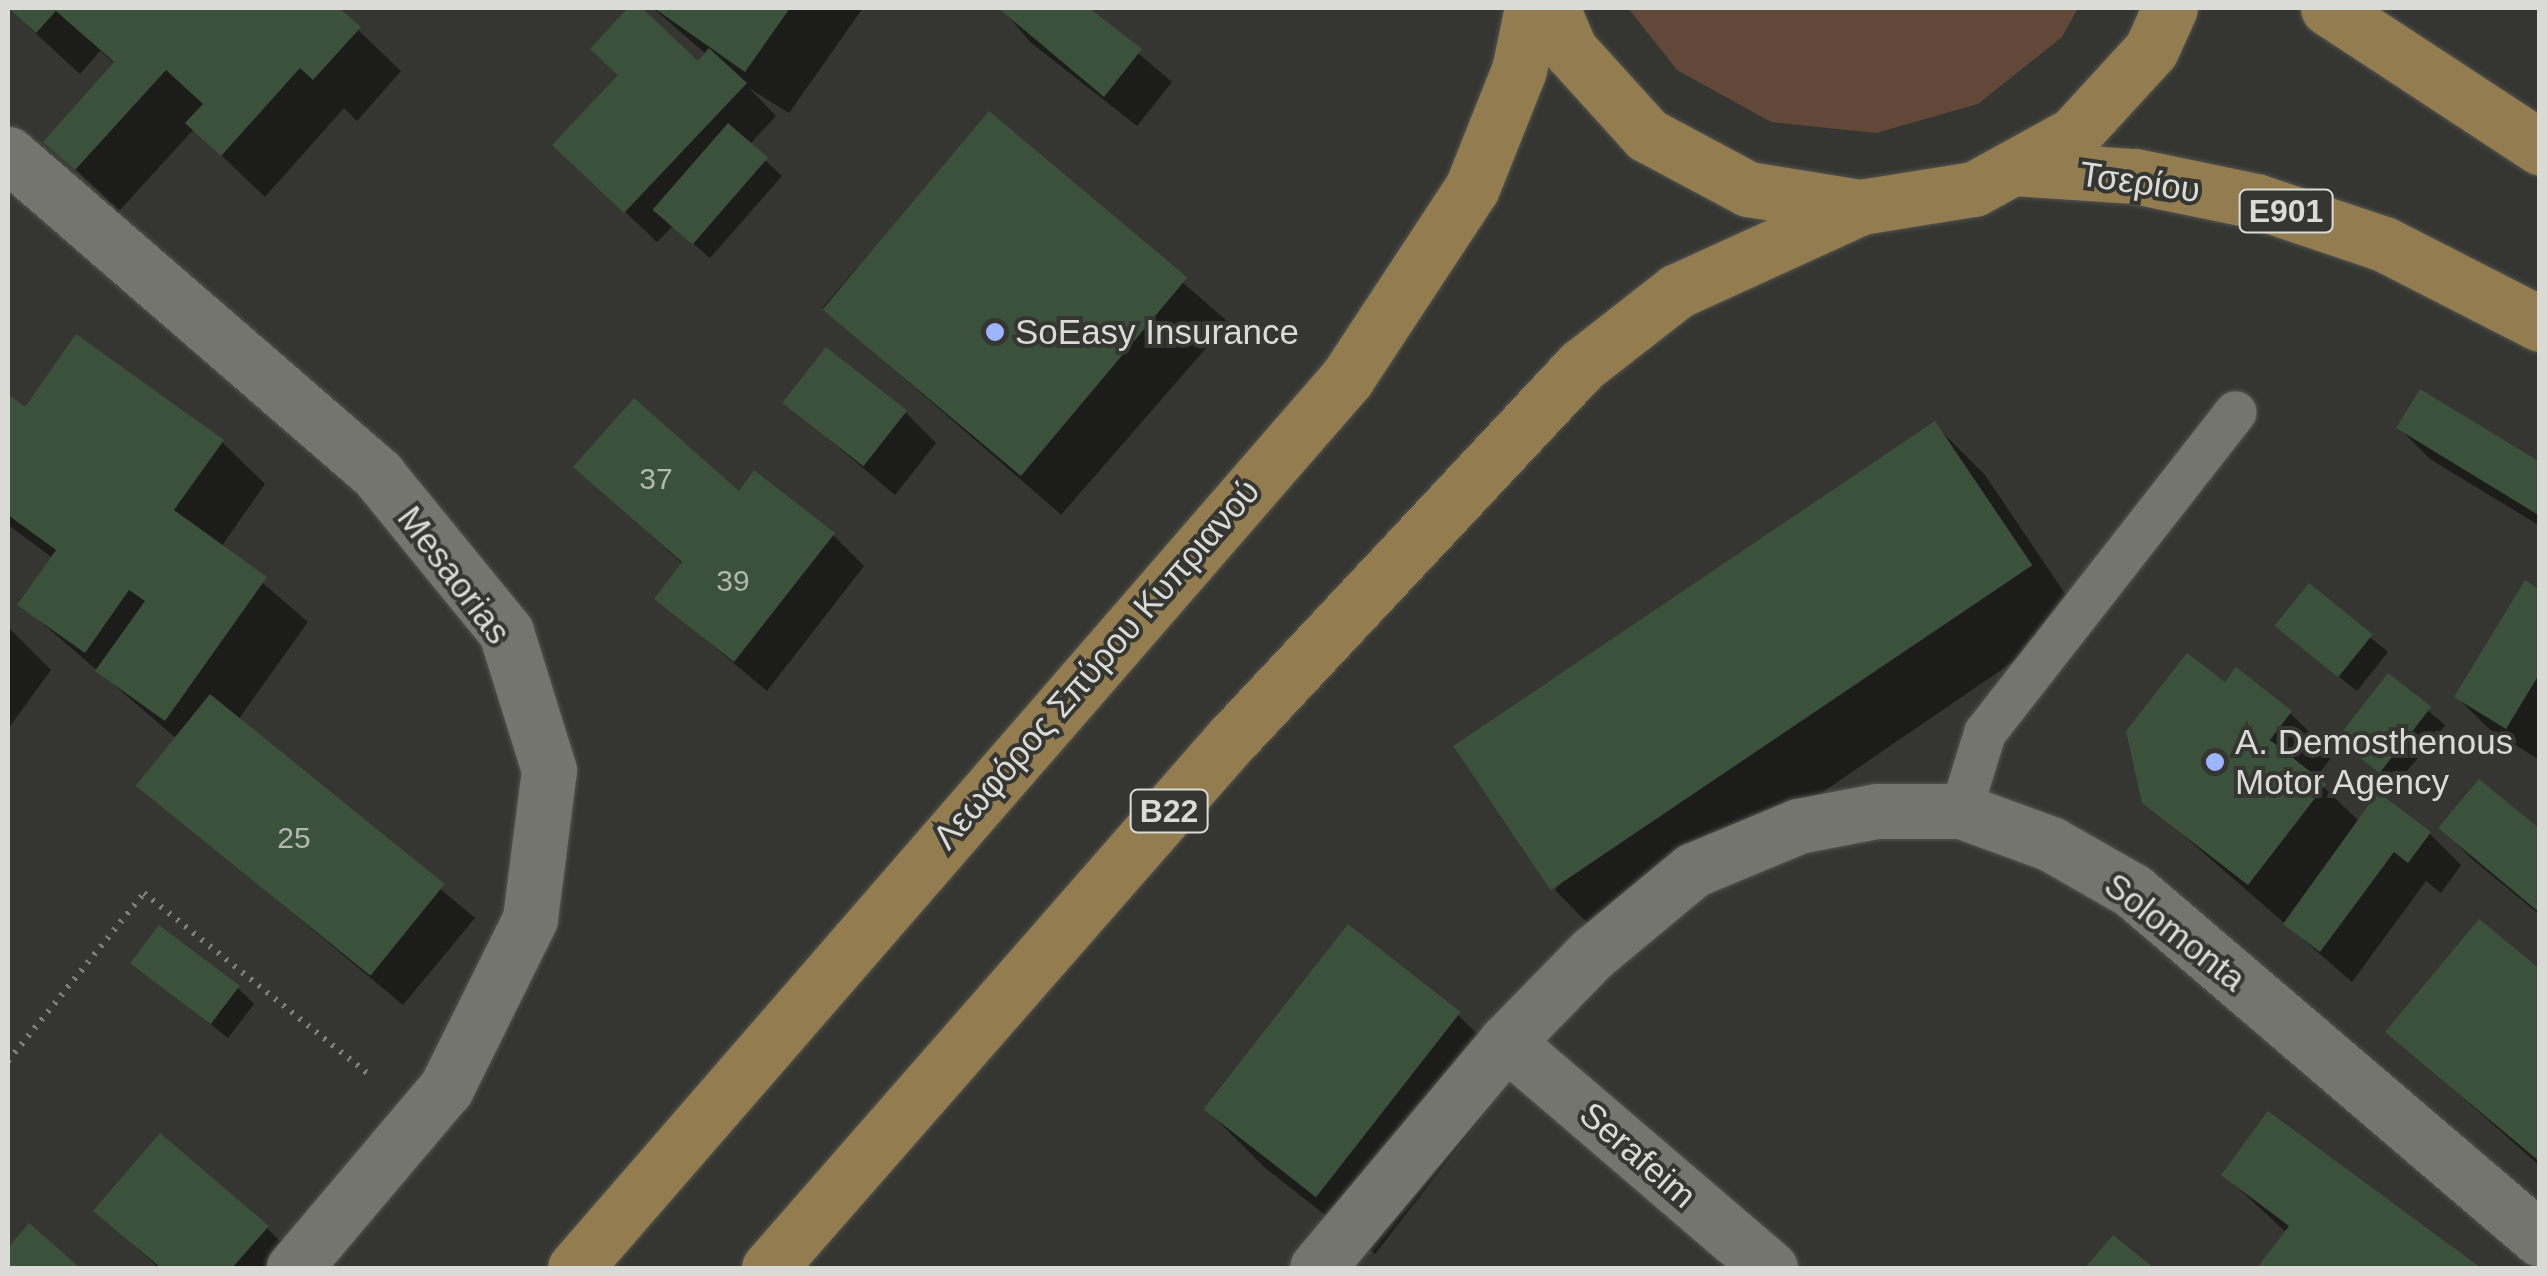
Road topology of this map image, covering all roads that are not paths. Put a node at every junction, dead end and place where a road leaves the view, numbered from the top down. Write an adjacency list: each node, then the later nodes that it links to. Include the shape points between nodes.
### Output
1 (1532, 8): 15 (main road, Λεωφόρος Σπύρου Κυπριανού, via 1519,70 1472,188 1347,378)
2 (1552, 8): 8 (main road, via 1570,50 1647,135 1748,189)
3 (2170, 8): 7 (main road, via 2152,50 2074,134)
4 (2328, 8): 5 (main road)
5 (2540, 148)
6 (8, 154): 14 (street, Mesaorias, via 378,475 506,632 549,770 530,919 446,1088)
7 (2013, 168): 8 (main road, via 1974,189); 9 (main road, Τσερίου / E901, via 2135,176 2256,201 2384,244)
8 (1861, 207): 16 (main road, B22, via 1677,290 1581,366 1228,743)
9 (2540, 324)
10 (2236, 412): 11 (lane, via 1985,733)
11 (1961, 811): 12 (street, Solomonta, via 1878,811 1798,826 1694,870 1594,953); 13 (street, Solomonta, via 2051,844 2133,891)
12 (1506, 1042): 17 (street, Solomonta); 18 (street, Serafeim)
13 (2540, 1239)
14 (294, 1268)
15 (575, 1268)
16 (769, 1268)
17 (1317, 1268)
18 (1770, 1268)

